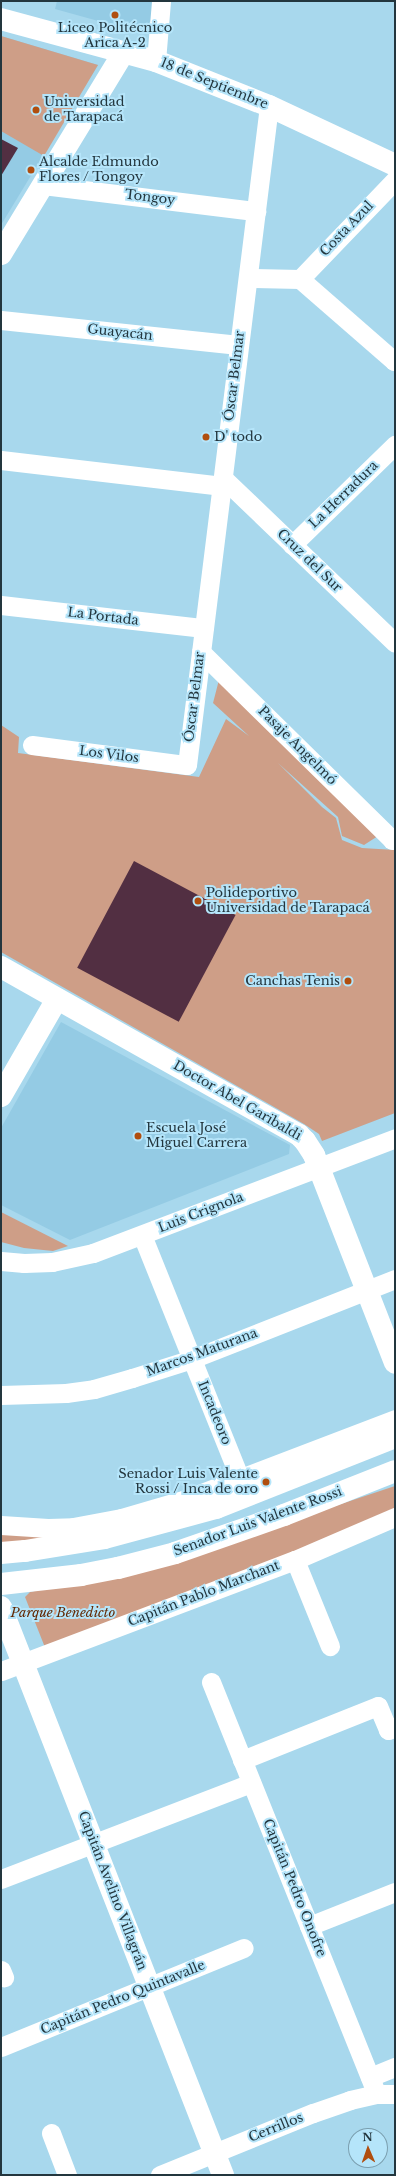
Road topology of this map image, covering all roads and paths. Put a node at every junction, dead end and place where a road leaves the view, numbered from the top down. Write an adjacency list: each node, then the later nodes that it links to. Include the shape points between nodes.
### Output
1 (161, 1): 4 (street)
2 (1, 19): 3 (street, 18 de Septiembre)
3 (123, 53): 4 (street, 18 de Septiembre); 8 (street)
4 (156, 61): 5 (street, 18 de Septiembre)
5 (269, 106): 6 (street, 18 de Septiembre); 9 (street, Óscar Belmar)
6 (395, 165)
7 (395, 180): 12 (street, Costa Azul)
8 (44, 185): 9 (street, Tongoy); 10 (street)
9 (256, 211): 11 (street, Óscar Belmar)
10 (1, 254)
11 (248, 278): 12 (street); 14 (street, Óscar Belmar)
12 (300, 279): 15 (street)
13 (1, 320): 14 (street, Guayacán)
14 (239, 346): 18 (street, Óscar Belmar)
15 (395, 360)
16 (395, 445): 19 (street, La Herradura)
17 (1, 460): 18 (street)
18 (222, 482): 19 (street, Cruz del Sur); 21 (street, Óscar Belmar)
19 (292, 545): 22 (street, Cruz del Sur)
20 (1, 605): 21 (street, La Portada)
21 (204, 628): 23 (street, Óscar Belmar)
22 (393, 638)
23 (201, 652): 25 (street, Óscar Belmar); 26 (street, Pasaje Angelmó)
24 (32, 745): 25 (street, Los Vilos)
25 (187, 765)
26 (394, 839)
27 (1, 967): 28 (street, Doctor Abel Garibaldi)
28 (57, 998): 29 (street); 31 (street, Doctor Abel Garibaldi, via 299,1135 310,1147)
29 (1, 1096)
30 (395, 1138): 31 (street, Luis Crignola)
31 (318, 1168): 32 (street, Luis Crignola); 35 (street, Doctor Abel Garibaldi)
32 (142, 1235): 33 (street, Luis Crignola, via 65,1260 24,1263); 36 (street, Incadeoro)
33 (1, 1261)
34 (395, 1279): 35 (street, Marcos Maturana)
35 (366, 1290): 36 (street, Marcos Maturana); 37 (street, Doctor Abel Garibaldi)
36 (192, 1359): 38 (street, Marcos Maturana, via 94,1389 35,1395); 42 (street, Incadeoro)
37 (395, 1363)
38 (1, 1395)
39 (395, 1419): 42 (street)
40 (395, 1437): 45 (street, via 216,1508 104,1538)
41 (395, 1471): 47 (street, Senador Luis Valente Rossi, via 277,1518 175,1553 81,1575)
42 (240, 1479): 44 (street, via 155,1509 96,1524 48,1528)
43 (395, 1517): 46 (street, Capitán Pablo Marchant)
44 (1, 1525)
45 (1, 1553)
46 (295, 1560): 49 (street, Capitán Pablo Marchant); 50 (street, Capitán Pablo Marchant)
47 (1, 1584)
48 (1, 1608): 50 (street, Capitán Avelino Villagrán)
49 (330, 1646)
50 (23, 1663): 51 (street, Capitán Pablo Marchant); 56 (street, Capitán Avelino Villagrán)
51 (1, 1671)
52 (211, 1682): 54 (street, Capitán Pedro Onofre)
53 (395, 1727): 54 (street, via 388,1730 378,1706)
54 (242, 1760): 55 (street, Capitán Pedro Onofre)
55 (252, 1784): 56 (street); 59 (street, Capitán Pedro Onofre)
56 (93, 1843): 57 (street); 61 (street, Capitán Avelino Villagrán)
57 (1, 1879)
58 (395, 1892): 59 (street)
59 (309, 1926): 64 (street, Capitán Pedro Onofre)
60 (244, 1948): 61 (street, Capitán Pedro Quintavalle)
61 (150, 1987): 62 (street, Capitán Pedro Quintavalle); 66 (street, Capitán Avelino Villagrán)
62 (1, 2047)
63 (395, 2067): 64 (street, Cerrillos)
64 (381, 2088): 66 (street, Cerrillos)
65 (51, 2133): 67 (street)
66 (215, 2153): 68 (street, Cerrillos); 69 (street, Capitán Avelino Villagrán)
67 (67, 2175)
68 (160, 2175)
69 (223, 2175)

